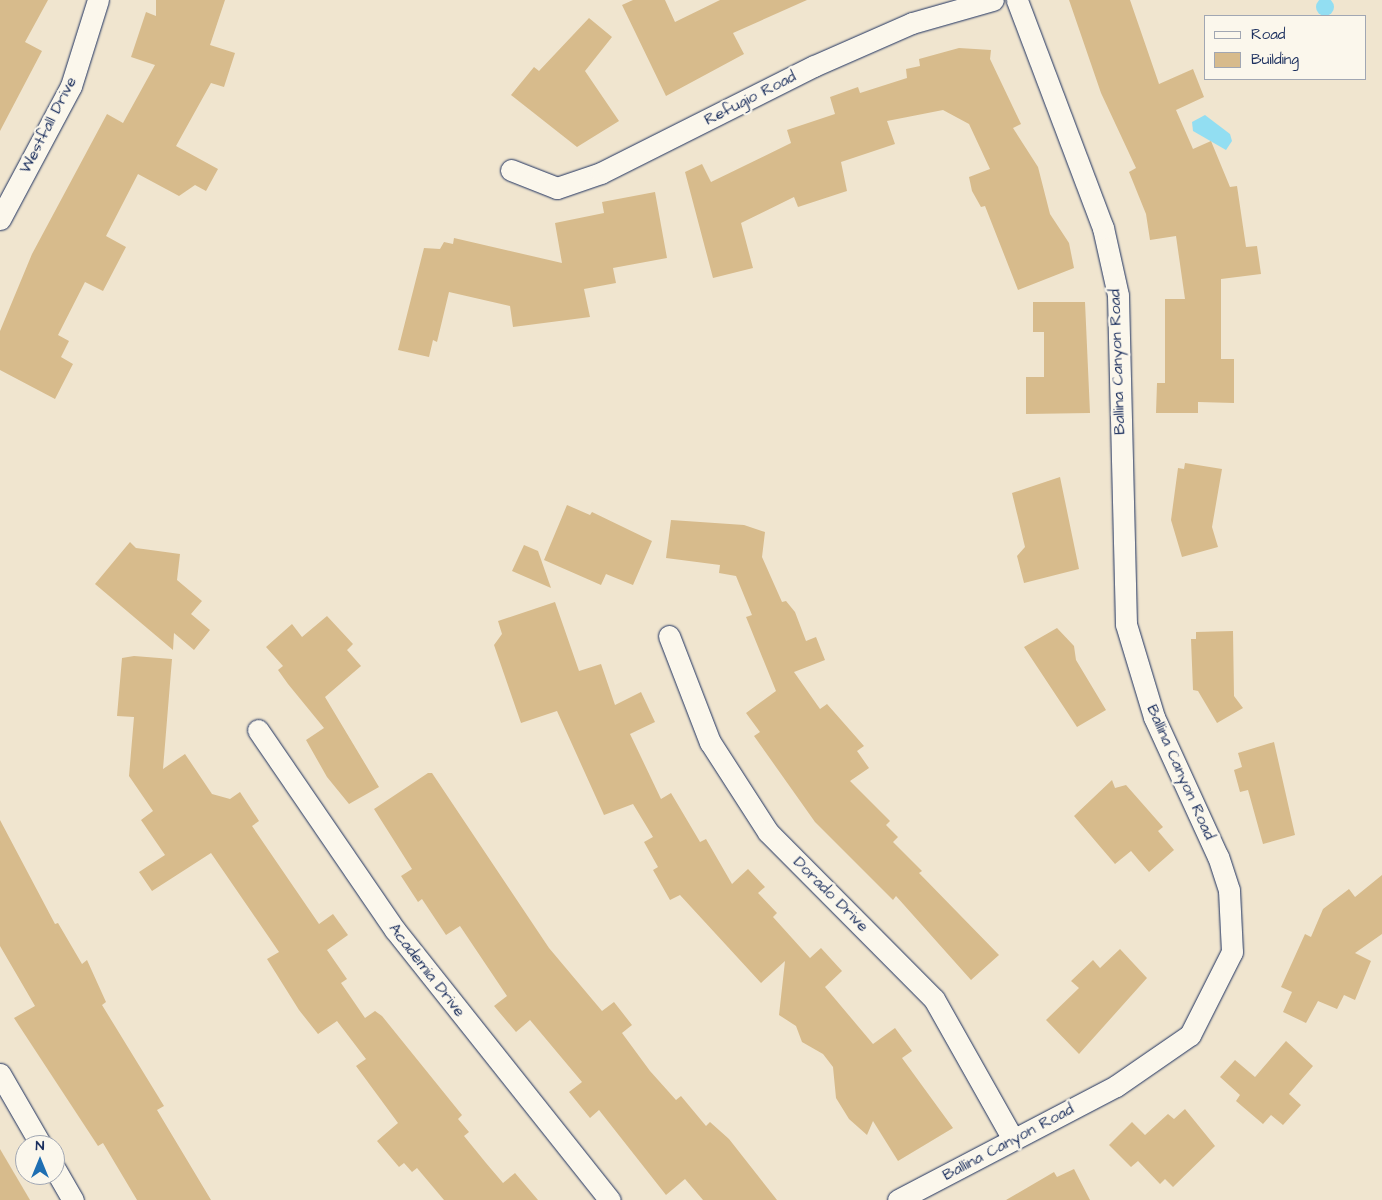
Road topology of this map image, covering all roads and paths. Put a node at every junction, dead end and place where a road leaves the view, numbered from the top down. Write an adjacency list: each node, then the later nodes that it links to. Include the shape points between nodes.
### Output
1 (98, 0): 5 (street, Westfall Drive, via 71,86)
2 (993, 0): 4 (street, Refugio Road, via 912,23 814,66 601,173 557,188)
3 (1017, 0): 10 (street, Ballina Canyon Road, via 1103,228 1118,294 1126,624 1154,717 1218,857 1229,890 1232,952 1190,1035 1116,1086)
4 (511, 170)
5 (0, 219)
6 (669, 636): 10 (street, Dorado Drive, via 710,742 768,832 934,998)
7 (258, 730): 13 (street, Academia Drive, via 395,930)
8 (0, 1074): 9 (street)
9 (35, 1135)
10 (1013, 1139): 14 (street, Ballina Canyon Road)
11 (64, 1185): 12 (street)
12 (73, 1200)
13 (610, 1200)
14 (898, 1200)

